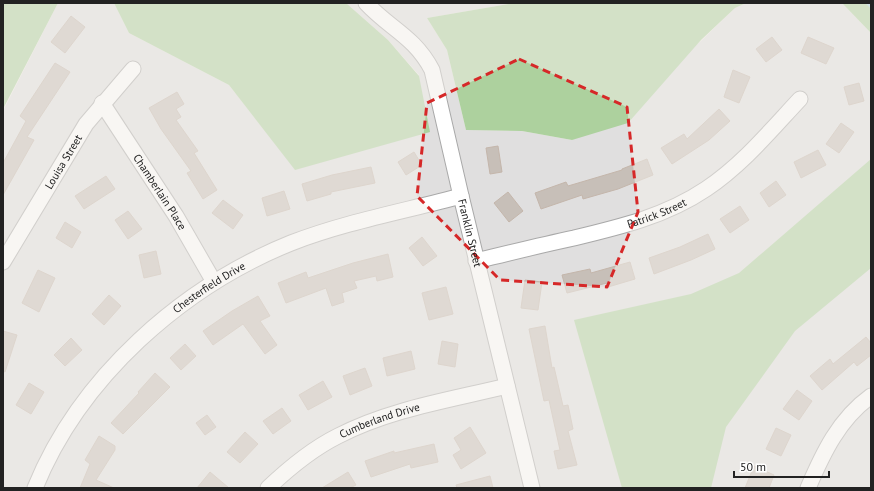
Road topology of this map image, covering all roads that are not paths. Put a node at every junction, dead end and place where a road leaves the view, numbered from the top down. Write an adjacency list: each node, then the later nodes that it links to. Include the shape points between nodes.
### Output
1 (366, 3): 5 (street, Franklin Street, via 415,44 432,70)
2 (133, 69): 4 (street, Louisa Street)
3 (800, 99): 6 (street, Patrick Street, via 729,172 686,201 623,226)
4 (102, 103): 7 (street, Louisa Street, via 62,161); 8 (street, Chamberlain Place, via 176,216)
5 (461, 196): 6 (street, Franklin Street); 8 (street, Chesterfield Drive, via 329,230 257,258)
6 (476, 261): 9 (street, Franklin Street)
7 (3, 262)
8 (214, 282): 11 (street, Chesterfield Drive, via 158,324 94,389 57,440)
9 (507, 386): 12 (street, Cumberland Drive, via 393,413 364,423 312,451); 13 (street, Franklin Street)
10 (871, 396): 14 (street, via 847,418 832,437)
11 (35, 488)
12 (268, 488)
13 (532, 488)
14 (808, 488)

